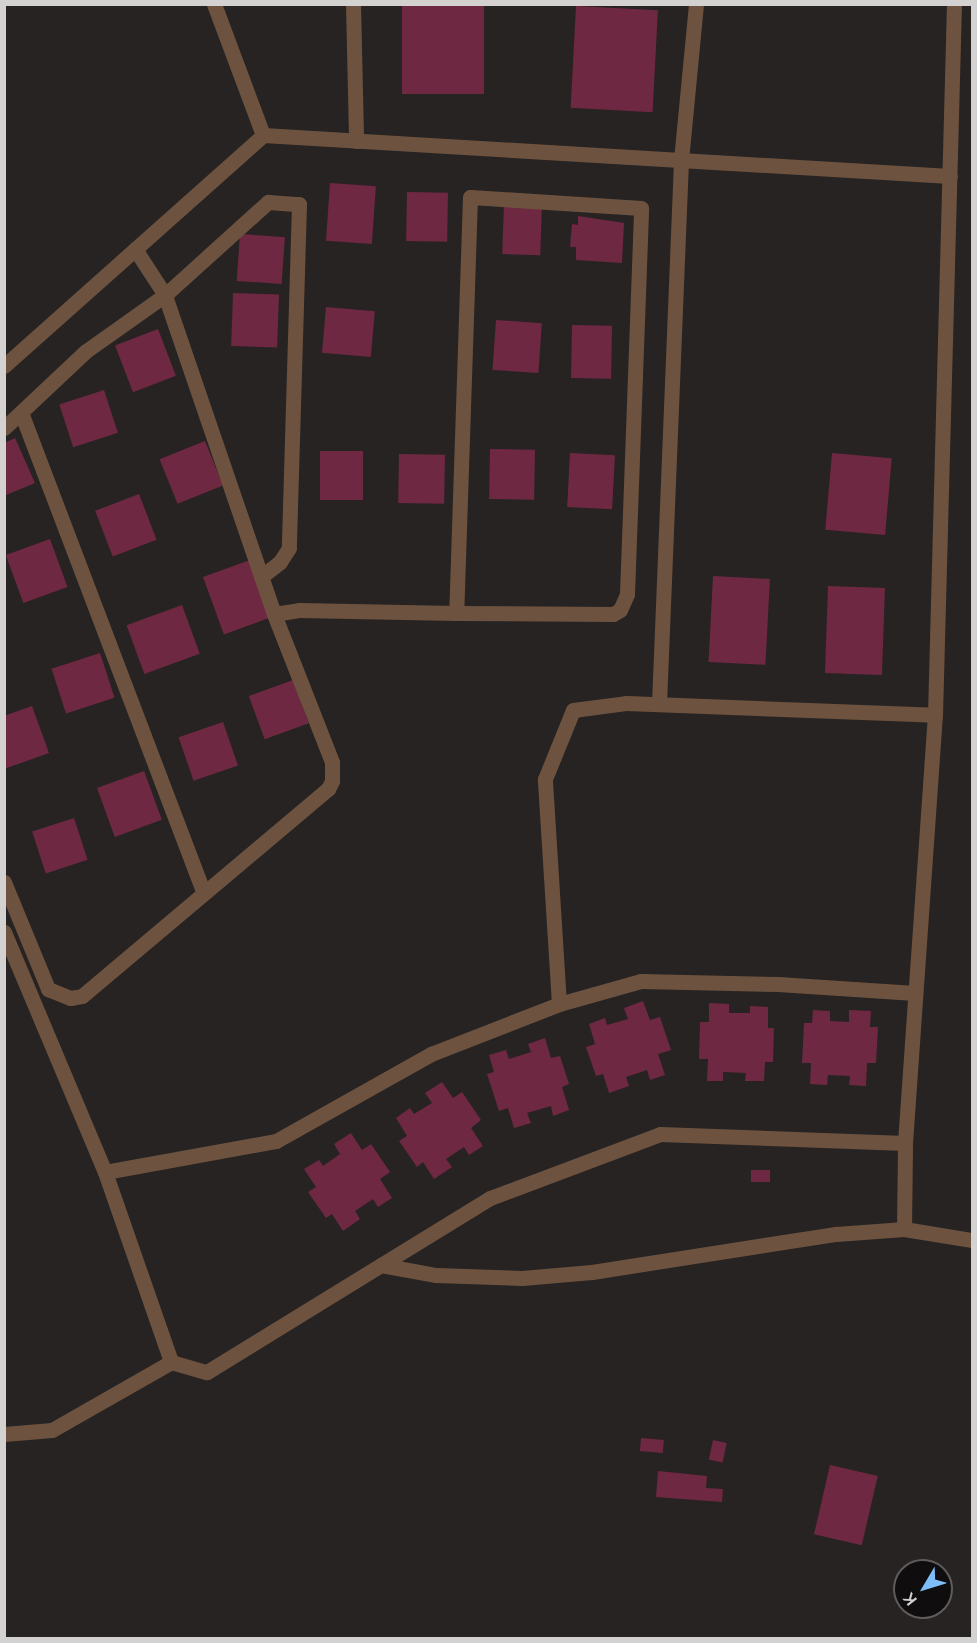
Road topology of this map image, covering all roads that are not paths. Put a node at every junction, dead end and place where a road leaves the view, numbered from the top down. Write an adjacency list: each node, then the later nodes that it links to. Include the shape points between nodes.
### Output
1 (214, 4): 5 (street)
2 (352, 4): 6 (street)
3 (696, 4): 7 (street)
4 (954, 4): 8 (street)
5 (262, 135): 6 (street); 9 (street)
6 (356, 141): 7 (street)
7 (681, 160): 8 (street); 17 (street)
8 (950, 176): 18 (street)
9 (135, 249): 10 (street); 11 (street)
10 (165, 295): 12 (street, via 86,351); 14 (street); 14 (street, via 268,202 298,204 289,548 280,562)
11 (4, 366)
12 (22, 415): 13 (street); 20 (street)
13 (4, 428)
14 (261, 577): 15 (street)
15 (274, 614): 16 (street, via 299,610); 20 (street, via 332,762 332,781 328,789)
16 (456, 614): 16 (street, via 613,614 625,602 641,208 470,197)
17 (659, 704): 18 (street); 23 (street, via 626,703 573,710 545,780)
18 (934, 715): 22 (street)
19 (4, 882): 20 (street, via 40,977 48,989 70,998 82,996)
20 (204, 891)
21 (4, 932): 25 (street)
22 (915, 993): 23 (street, via 641,981); 24 (street)
23 (559, 1004): 25 (street, via 431,1054 276,1141)
24 (905, 1143): 26 (street); 28 (street, via 660,1134 490,1198)
25 (105, 1172): 29 (street)
26 (904, 1229): 27 (street); 28 (street, via 836,1234 592,1272 522,1278 436,1275)
27 (972, 1240)
28 (381, 1265): 29 (street, via 207,1372)
29 (171, 1362): 30 (street, via 52,1430)
30 (4, 1434)

